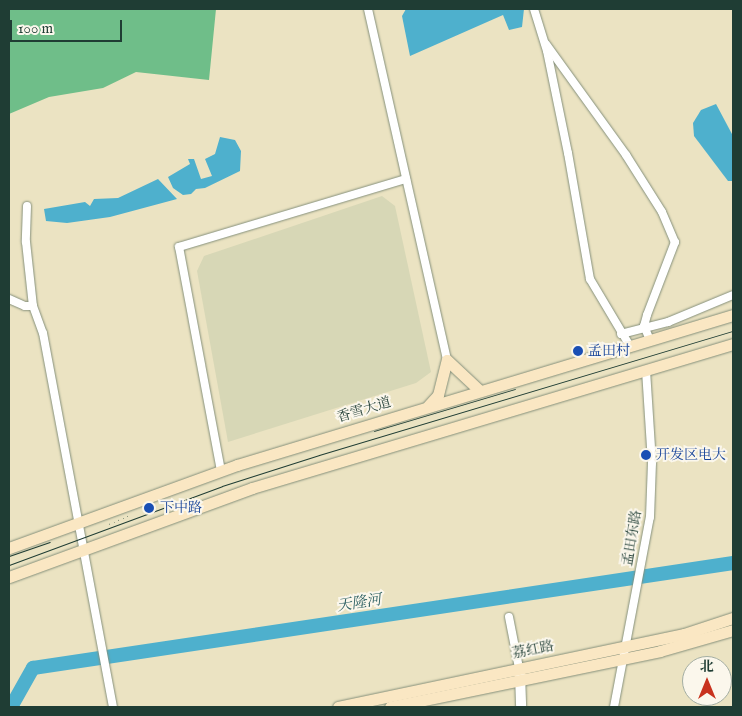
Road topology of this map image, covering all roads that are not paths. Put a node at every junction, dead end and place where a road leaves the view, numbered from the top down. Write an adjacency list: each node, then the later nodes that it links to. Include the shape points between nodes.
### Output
1 (368, 9): 4 (street)
2 (534, 9): 3 (street)
3 (543, 40): 10 (street, via 626,155 662,212 675,242 657,284); 11 (street, via 568,153 590,280)
4 (406, 179): 15 (street); 19 (street, via 179,247)
5 (27, 206): 8 (street, via 26,242)
6 (733, 294): 10 (street, via 668,322)
7 (9, 299): 8 (street)
8 (33, 306): 20 (street, via 43,333)
9 (733, 315): 12 (main road, 香雪大道)
10 (645, 328): 11 (street); 12 (street)
11 (621, 334): 14 (street)
12 (650, 340): 14 (main road, 香雪大道)
13 (733, 344): 16 (main road)
14 (630, 346): 17 (main road, 香雪大道)
15 (447, 360): 17 (main road); 18 (main road, via 438,395)
16 (646, 371): 22 (main road, via 301,472); 27 (street, 孟田东路, via 652,485 648,533)
17 (480, 391): 18 (main road, 香雪大道)
18 (427, 406): 19 (main road, 香雪大道)
19 (221, 471): 20 (main road, 香雪大道)
20 (77, 522): 21 (main road, 香雪大道); 22 (street)
21 (9, 548)
22 (82, 550): 23 (main road); 30 (street)
23 (9, 576)
24 (509, 617): 29 (street)
25 (733, 619): 27 (main road, 荔红路)
26 (733, 630): 28 (main road, 荔红路)
27 (627, 646): 28 (street, 孟田东路); 29 (main road, 荔红路)
28 (624, 658): 29 (main road, 荔红路); 34 (street, 孟田东路)
29 (520, 674): 31 (main road, 荔红路); 32 (main road, 荔红路); 33 (street)
30 (113, 707)
31 (338, 707)
32 (390, 707)
33 (521, 707)
34 (614, 707)

